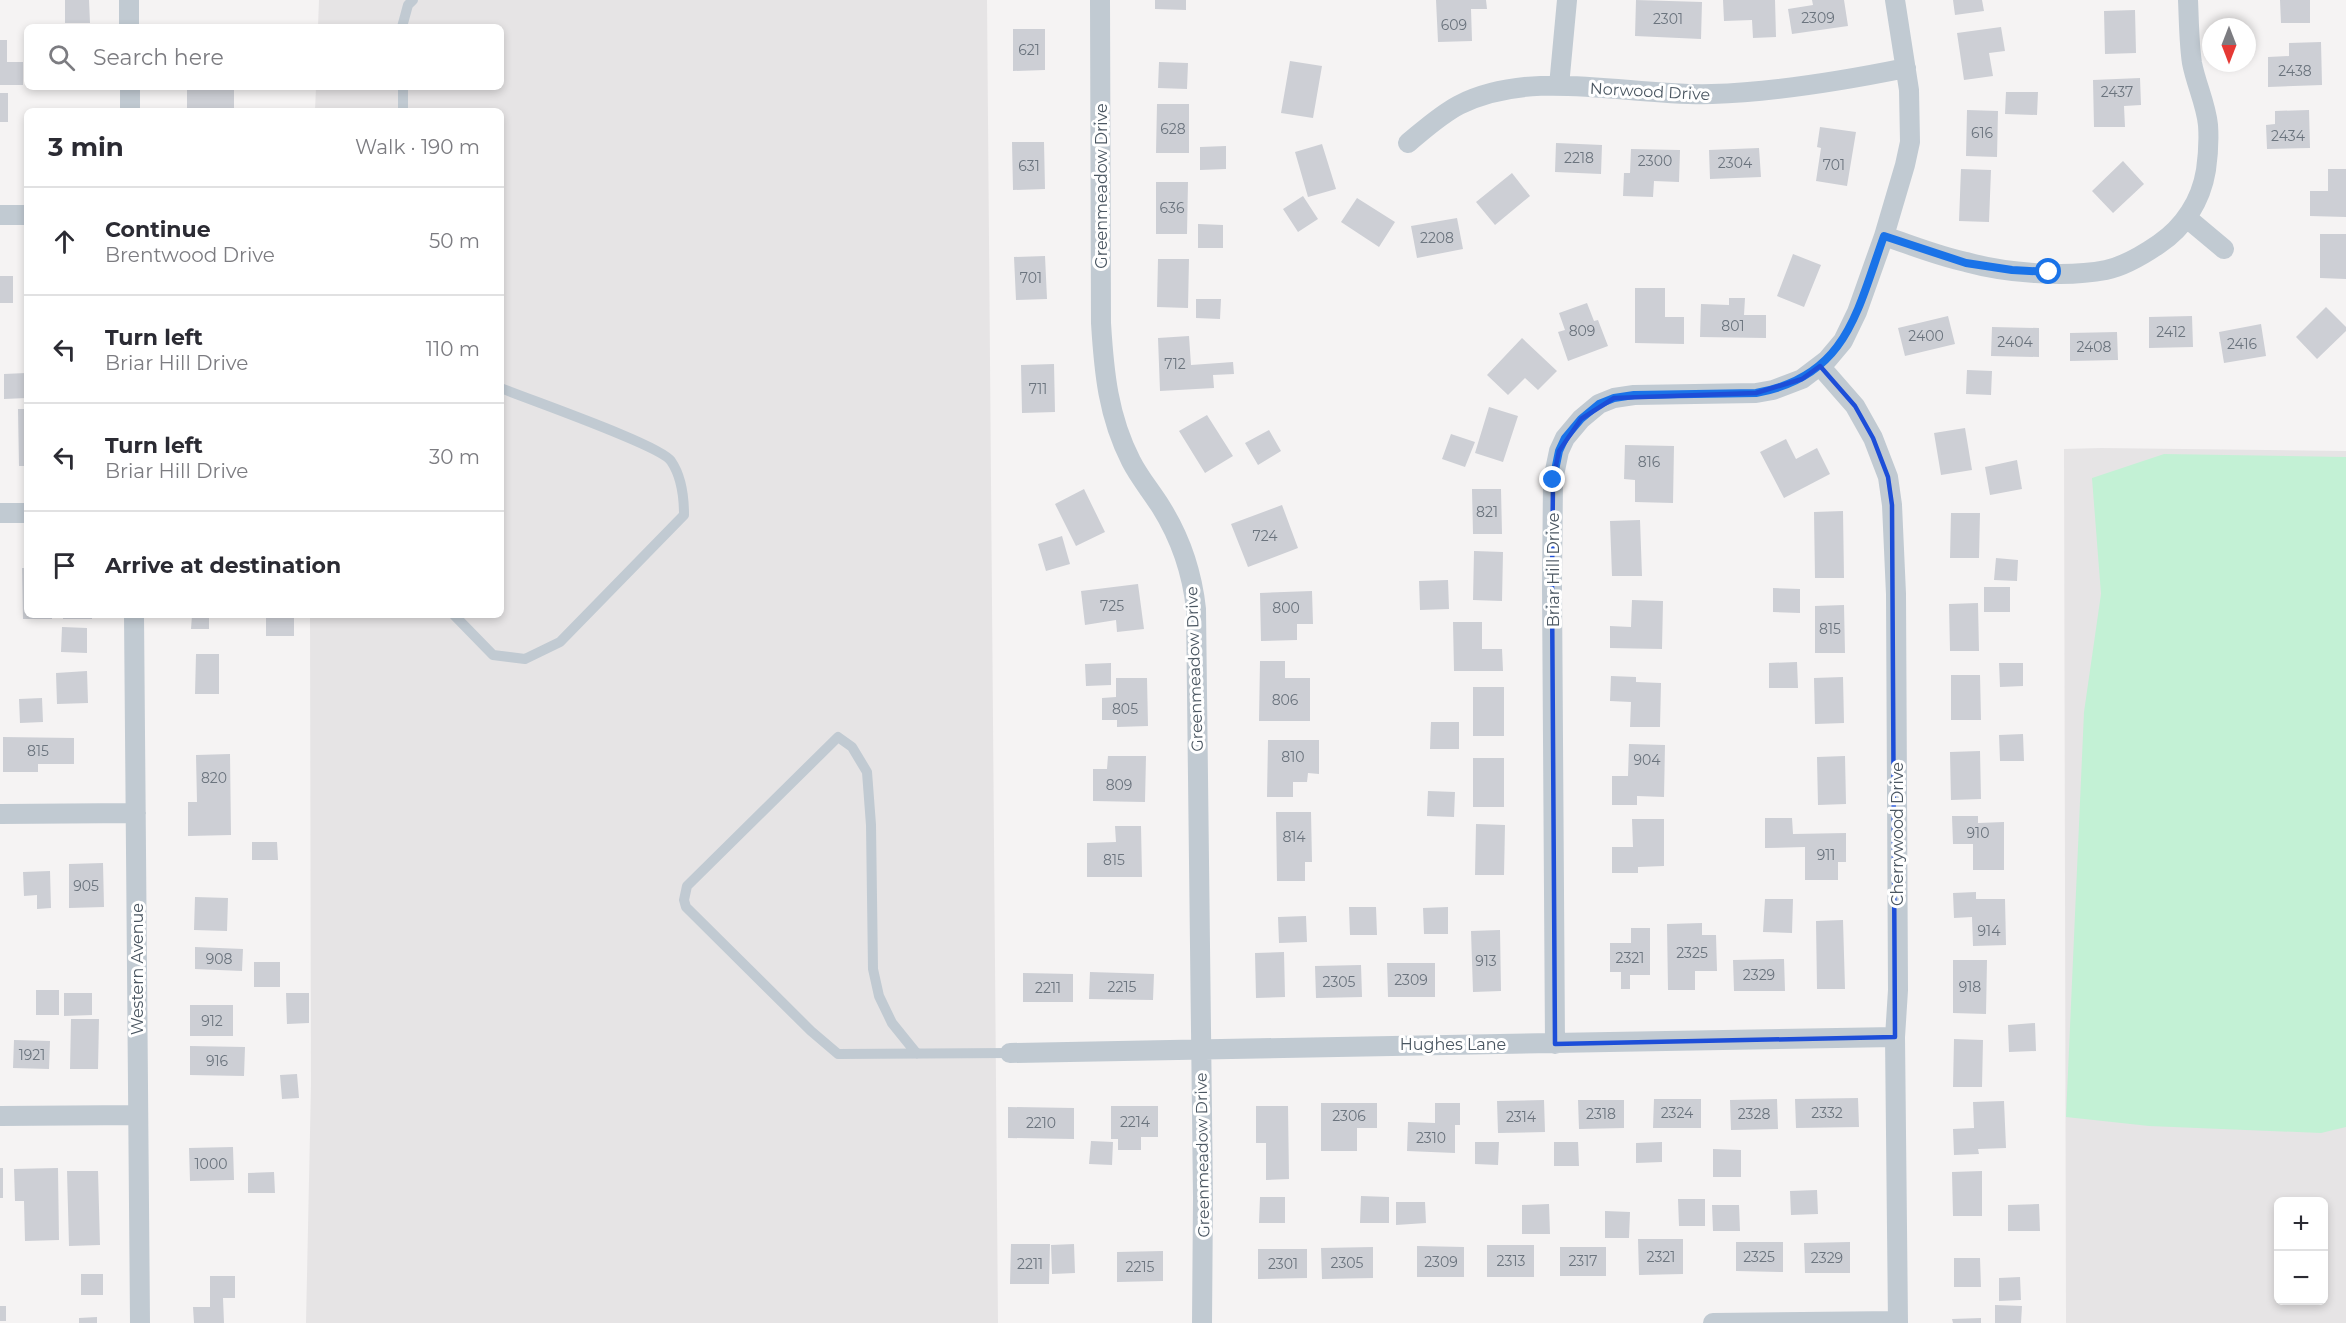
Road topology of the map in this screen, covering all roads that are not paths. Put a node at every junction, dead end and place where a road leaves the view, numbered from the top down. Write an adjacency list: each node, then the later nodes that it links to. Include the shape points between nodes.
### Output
1 (129, 0): 7 (street)
2 (413, 0): 8 (lane)
3 (1100, 0): 31 (street, Greenmeadow Drive, via 1104,374 1109,404 1132,462 1162,508 1186,558 1196,609)
4 (1567, 0): 10 (street)
5 (1895, 0): 9 (street, Briar Hill Drive)
6 (2188, 0): 18 (street, via 2192,65 2208,124 2208,147 2200,194)
7 (129, 24)
8 (403, 24)
9 (1906, 68): 10 (street, Norwood Drive, via 1842,80 1710,95); 19 (street, Briar Hill Drive, via 1910,142)
10 (1559, 86): 15 (street, Norwood Drive, via 1492,92 1436,118)
11 (130, 90): 13 (street)
12 (403, 90): 14 (lane)
13 (130, 108)
14 (402, 108)
15 (1408, 143)
16 (0, 215): 17 (street)
17 (24, 215)
18 (2187, 218): 19 (street, via 2170,236 2127,263 2084,272 2012,270 1966,263); 20 (street)
19 (1884, 236): 21 (street, Briar Hill Drive, via 1843,341)
20 (2224, 249)
21 (1820, 366): 29 (street, Cherrywood Drive, via 1855,406 1873,438 1888,477 1892,505 1897,618); 30 (street, Briar Hill Drive, via 1802,379 1756,393 1614,398 1581,419 1559,451 1553,480 1552,587)
22 (504, 389): 26 (lane, via 637,441 670,459 684,496 684,515 560,642 525,659 493,655)
23 (0, 513): 24 (street)
24 (24, 513)
25 (134, 618): 27 (street, Western Avenue)
26 (457, 618)
27 (136, 813): 28 (street); 34 (street, Western Avenue)
28 (0, 814)
29 (1895, 1037): 30 (street, Hughes Lane); 36 (street, Cherrywood Drive)
30 (1555, 1044): 31 (street, Hughes Lane)
31 (1200, 1048): 33 (street, Hughes Lane); 38 (street, Greenmeadow Drive)
32 (917, 1053): 32 (lane, via 892,1023 879,996 873,969 867,772 852,747 838,737 687,886 684,900 686,907 838,1054); 33 (lane)
33 (1010, 1053)
34 (138, 1115): 35 (street); 37 (street, Western Avenue)
35 (0, 1116)
36 (1898, 1322): 39 (street)
37 (140, 1323)
38 (1202, 1323)
39 (1713, 1323)

